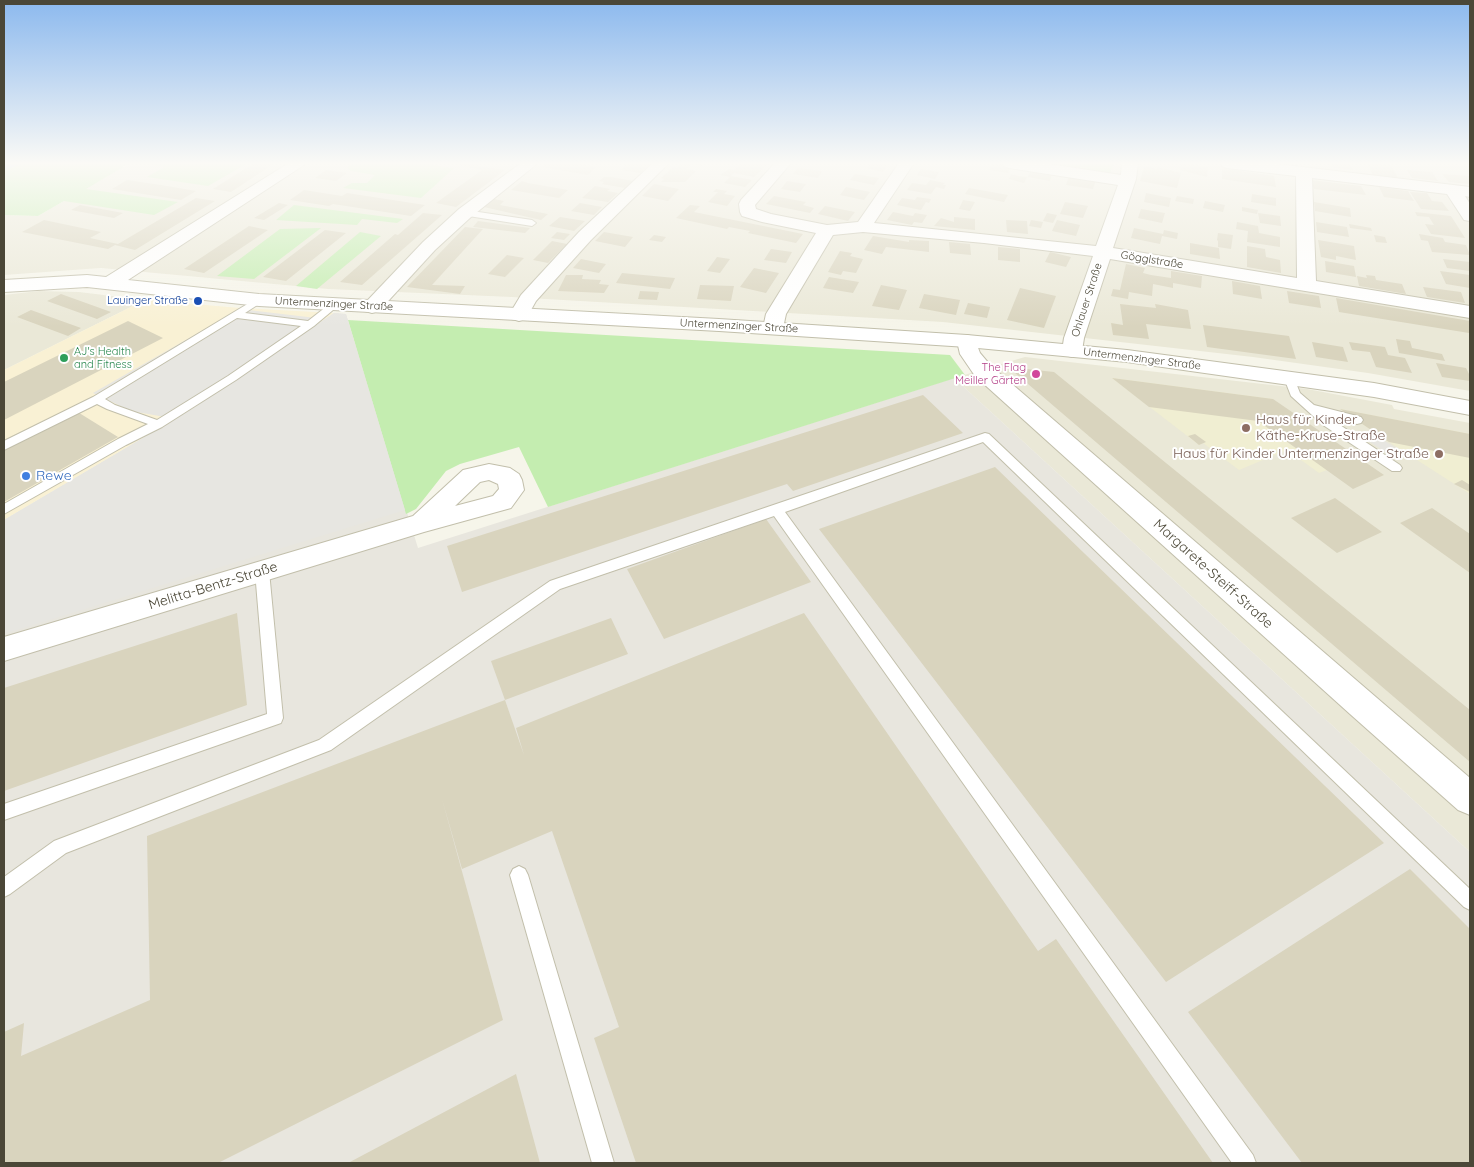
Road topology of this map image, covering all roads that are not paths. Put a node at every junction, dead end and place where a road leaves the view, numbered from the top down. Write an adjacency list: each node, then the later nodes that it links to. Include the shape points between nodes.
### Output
1 (214, 217): 13 (street)
2 (460, 217): 18 (street)
3 (495, 217): 9 (lane)
4 (605, 217): 21 (street, via 528,299)
5 (766, 217): 11 (street, Gögglstraße)
6 (870, 217): 10 (street)
7 (1114, 217): 12 (street, Ohlauer Straße)
8 (1305, 217): 14 (street)
9 (532, 223)
10 (863, 227): 11 (street, Gögglstraße); 12 (street, Gögglstraße)
11 (827, 230): 23 (street, via 776,314)
12 (1103, 252): 14 (street, Gögglstraße); 25 (street, Ohlauer Straße)
13 (110, 283): 15 (street, Untermenzinger Straße, via 55,282); 16 (street, Untermenzinger Straße)
14 (1307, 285): 19 (street, Gögglstraße)
15 (4, 286)
16 (260, 300): 17 (street, Untermenzinger Straße); 20 (lane)
17 (334, 305): 18 (street, Untermenzinger Straße); 22 (lane)
18 (372, 307): 21 (street, Untermenzinger Straße)
19 (1470, 312)
20 (237, 314): 22 (lane); 27 (lane)
21 (519, 315): 23 (street, Untermenzinger Straße)
22 (310, 324): 31 (lane)
23 (773, 328): 24 (street, Untermenzinger Straße)
24 (967, 341): 25 (street, Untermenzinger Straße); 39 (street, Margarete-Steiff-Straße, via 970,354 982,371)
25 (1072, 351): 26 (street, Untermenzinger Straße)
26 (1289, 378): 28 (lane, via 1294,394); 29 (street, Untermenzinger Straße)
27 (97, 399): 31 (lane, via 111,408); 32 (lane)
28 (1304, 403): 30 (lane); 33 (lane)
29 (1470, 408)
30 (1357, 420)
31 (158, 424): 34 (lane)
32 (4, 446)
33 (1396, 468)
34 (4, 510)
35 (777, 510): 42 (lane, via 555,585 325,745 60,847); 43 (lane, via 985,437); 45 (lane)
36 (422, 523): 37 (street, Melitta-Bentz-Straße)
37 (262, 571): 38 (street, Melitta-Bentz-Straße); 40 (lane, via 274,718)
38 (4, 649)
39 (1470, 799)
40 (4, 812)
41 (518, 875): 44 (lane)
42 (4, 888)
43 (1470, 901)
44 (604, 1163)
45 (1245, 1163)

